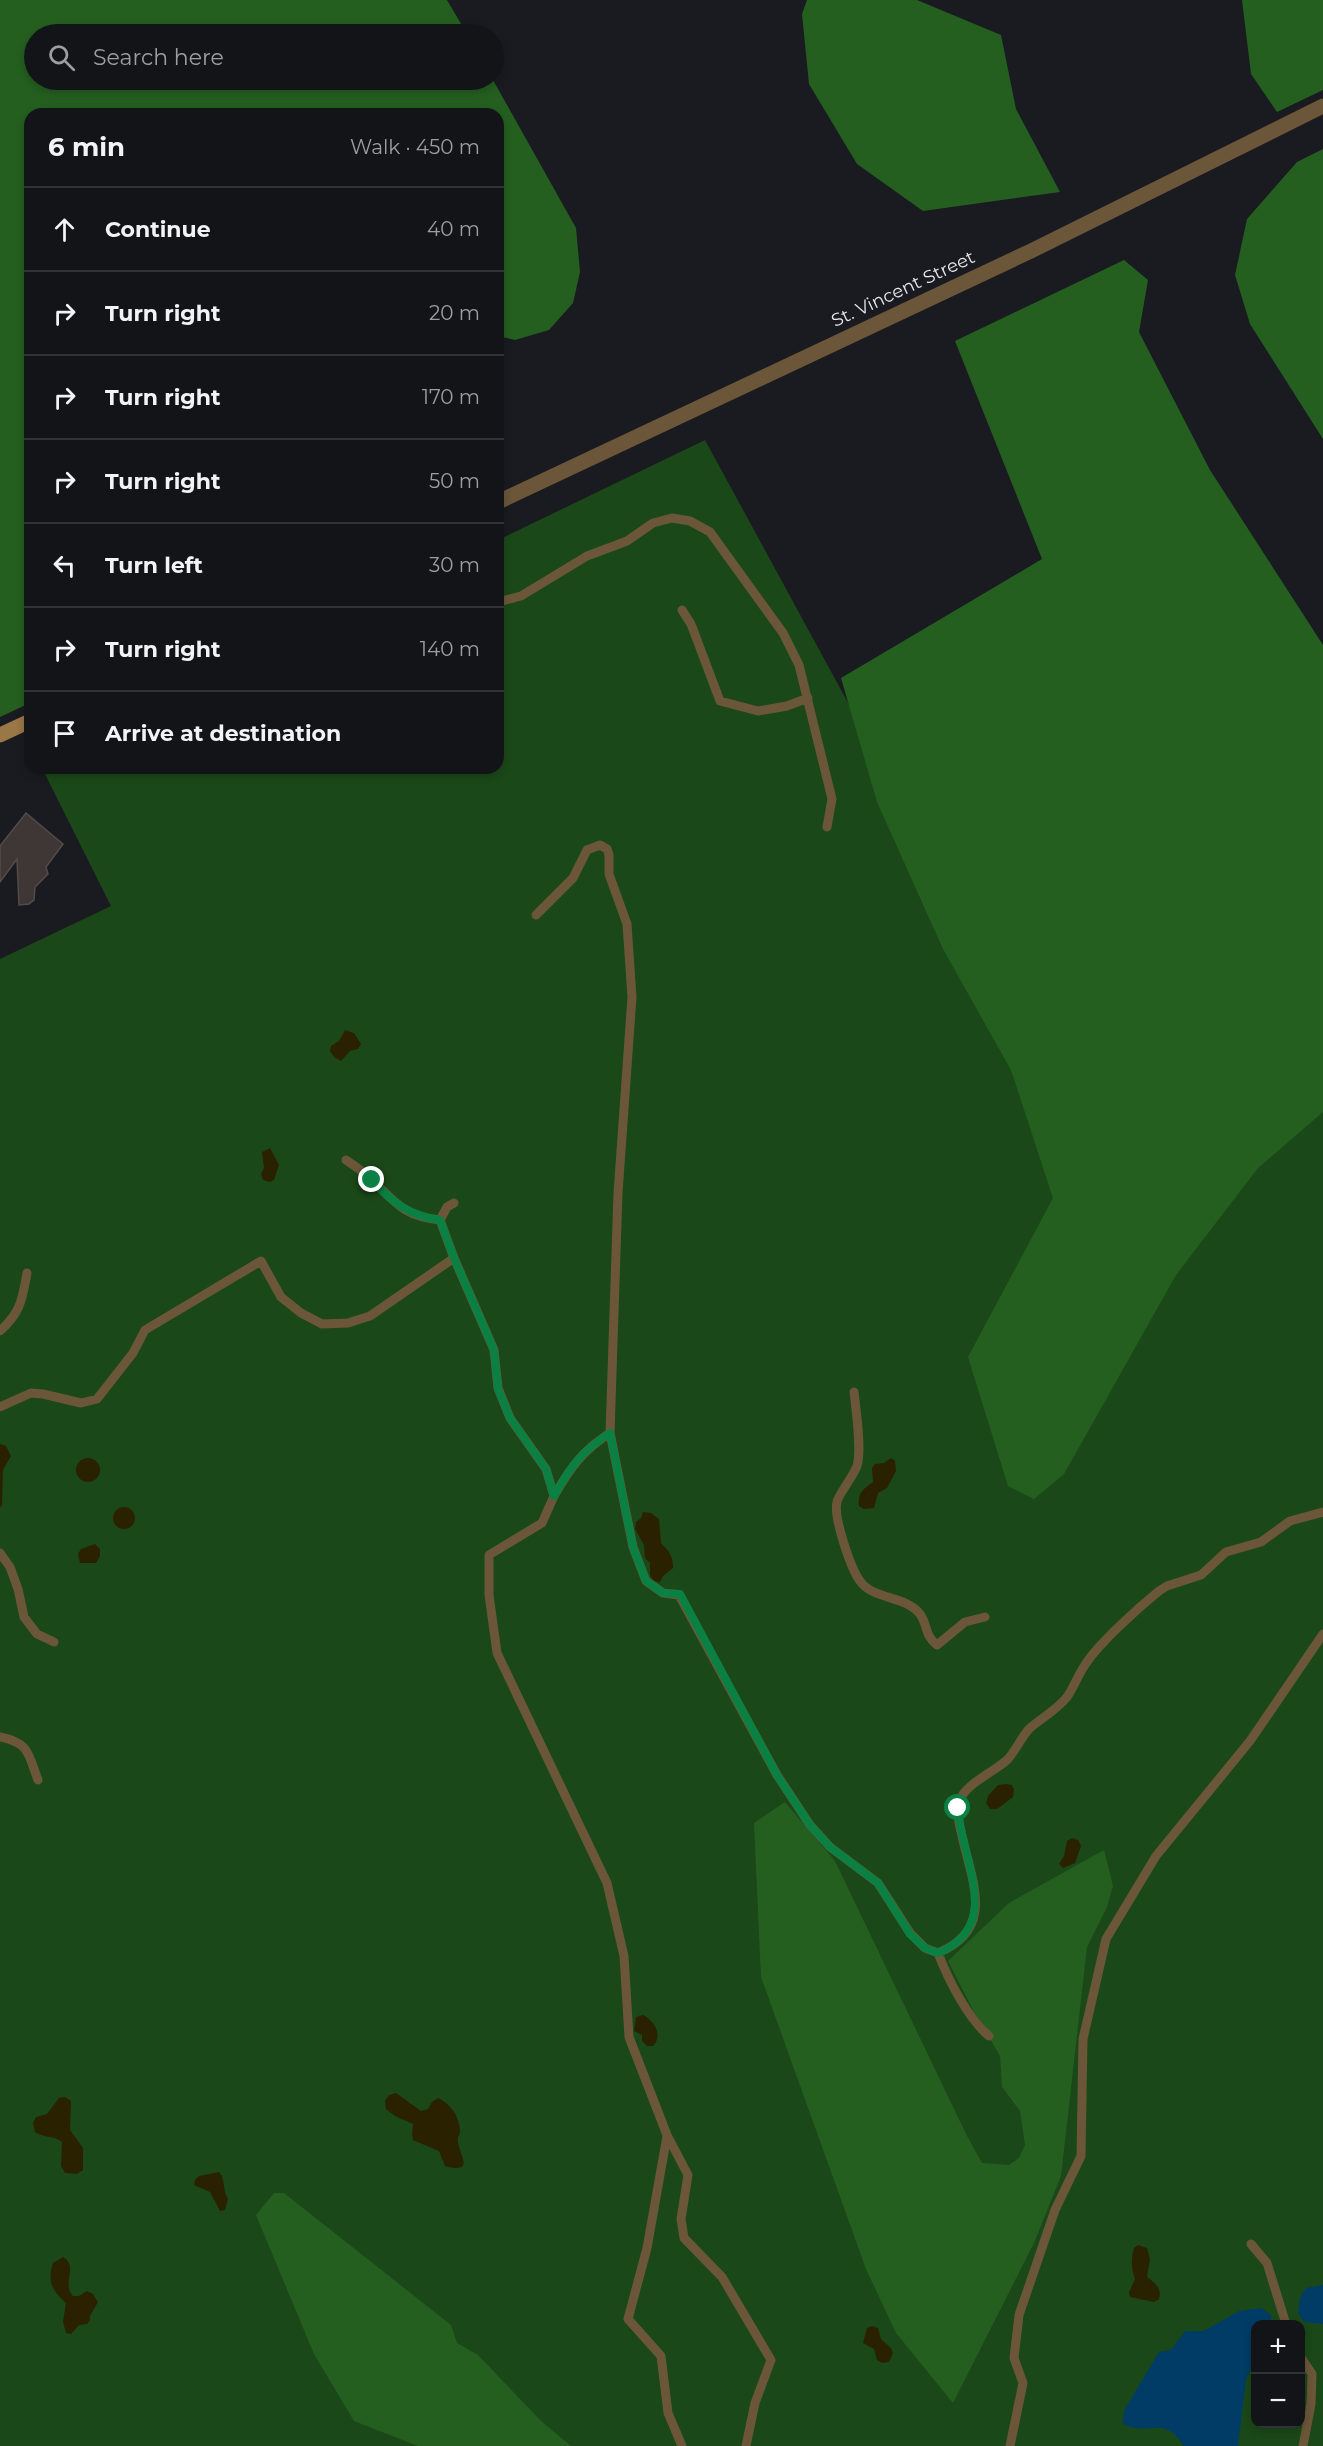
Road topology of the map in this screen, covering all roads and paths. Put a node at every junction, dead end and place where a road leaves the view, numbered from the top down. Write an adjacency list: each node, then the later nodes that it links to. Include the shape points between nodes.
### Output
1 (1323, 106): 2 (street, St. Vincent Street, via 1031,251)
2 (504, 499)
3 (504, 600): 5 (lane, via 521,596 587,556 627,541 654,524 672,518 690,521 710,532 783,633 799,665)
4 (682, 610): 5 (lane, via 720,701 758,711)
5 (808, 698): 8 (lane, via 832,799)
6 (24, 724): 7 (main road)
7 (0, 735)
8 (827, 828)
9 (536, 915): 18 (lane, via 573,878 587,850 600,845 607,849 609,874 627,924 632,997 618,1193)
10 (346, 1160): 12 (lane, via 407,1212)
11 (454, 1203): 12 (lane)
12 (440, 1220): 13 (lane)
13 (454, 1258): 17 (lane, via 370,1316 348,1323 322,1324 301,1314 281,1297 261,1261 146,1330 97,1399 81,1402 31,1393); 19 (lane, via 494,1350 498,1389 510,1418 546,1469)
14 (27, 1273): 15 (lane, via 21,1306)
15 (0, 1331)
16 (854, 1392): 22 (lane, via 857,1465 837,1502 851,1567 861,1584 904,1602 920,1614 928,1638 937,1645 965,1622)
17 (0, 1407)
18 (610, 1433): 19 (lane, via 588,1447); 27 (lane, via 633,1547 646,1581 663,1593 680,1594 777,1775 810,1825 830,1847 878,1883 910,1934 925,1948)
19 (554, 1496): 29 (lane, via 542,1523 489,1555 489,1595 497,1653 607,1883 624,1956 629,2037)
20 (1323, 1512): 27 (lane, via 1290,1521 1261,1542 1226,1552 1201,1575 1159,1591 1096,1651 1067,1698 1028,1731 1009,1757 968,1788 960,1798 959,1823 976,1910 973,1925 949,1949)
21 (0, 1553): 24 (lane, via 10,1567 24,1617 37,1634)
22 (985, 1617)
23 (1323, 1634): 35 (lane, via 1250,1741 1156,1856 1106,1939 1083,2039 1081,2156 1055,2210 1019,2315 1014,2358 1023,2383)
24 (54, 1642)
25 (0, 1737): 26 (lane, via 24,1745)
26 (39, 1780)
27 (938, 1953): 28 (lane, via 951,1985 979,2028)
28 (989, 2036)
29 (667, 2135): 33 (lane, via 647,2248 628,2319 661,2356 668,2413); 34 (lane, via 688,2175 681,2219 684,2238 722,2277 771,2360 755,2403)
30 (1251, 2244): 31 (lane, via 1267,2263)
31 (1284, 2320)
32 (1305, 2363): 36 (lane, via 1312,2373)
33 (682, 2446)
34 (747, 2446)
35 (1010, 2446)
36 (1303, 2446)

